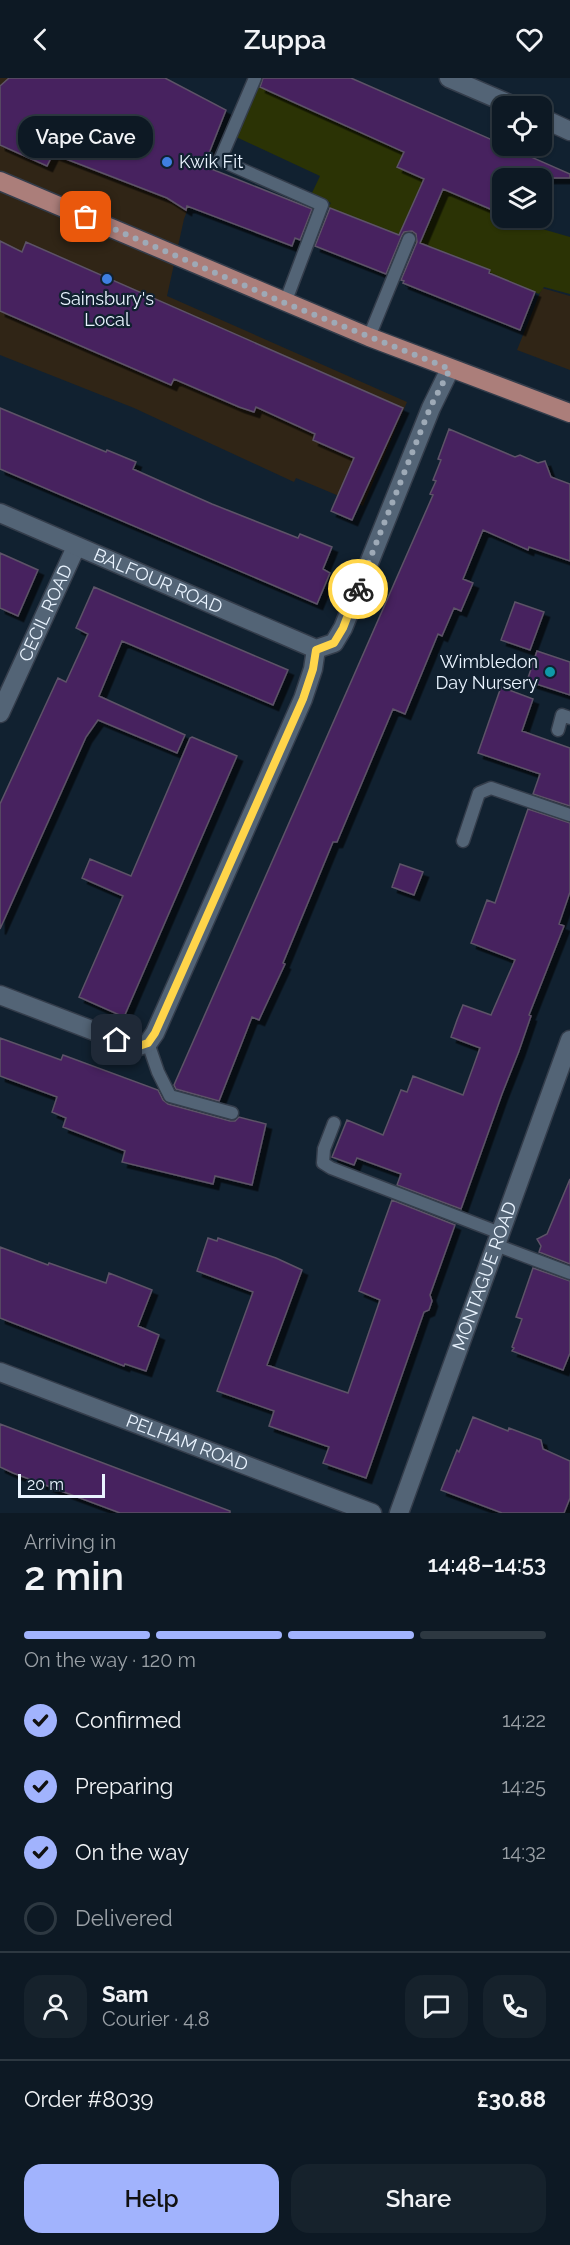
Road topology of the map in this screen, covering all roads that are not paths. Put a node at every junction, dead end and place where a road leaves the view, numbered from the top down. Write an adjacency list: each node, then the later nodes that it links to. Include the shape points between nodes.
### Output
1 (255, 78): 8 (lane, via 220,160 322,205)
2 (449, 78): 3 (street)
3 (492, 97)
4 (552, 123): 5 (street)
5 (570, 131)
6 (0, 181): 8 (main road)
7 (409, 240): 9 (lane)
8 (285, 303): 9 (main road)
9 (369, 338): 10 (main road)
10 (450, 369): 11 (main road); 14 (street, via 430,408 343,628 334,643)
11 (570, 413)
12 (0, 513): 13 (street, BALFOUR ROAD)
13 (76, 548): 14 (street, BALFOUR ROAD); 15 (street, CECIL ROAD)
14 (316, 650): 22 (street, via 303,699)
15 (0, 713)
16 (570, 718): 17 (lane, via 562,715)
17 (558, 730)
18 (570, 815): 19 (lane, via 491,788 479,793)
19 (463, 841)
20 (0, 995): 22 (street, via 136,1047)
21 (570, 1040): 25 (street, MONTAGUE ROAD)
22 (148, 1043): 23 (lane, via 170,1096)
23 (232, 1113)
24 (334, 1123): 25 (lane, via 323,1163)
25 (498, 1239): 26 (lane); 29 (street, MONTAGUE ROAD)
26 (570, 1274)
27 (0, 1372): 28 (street, PELHAM ROAD)
28 (372, 1513)
29 (399, 1513)

